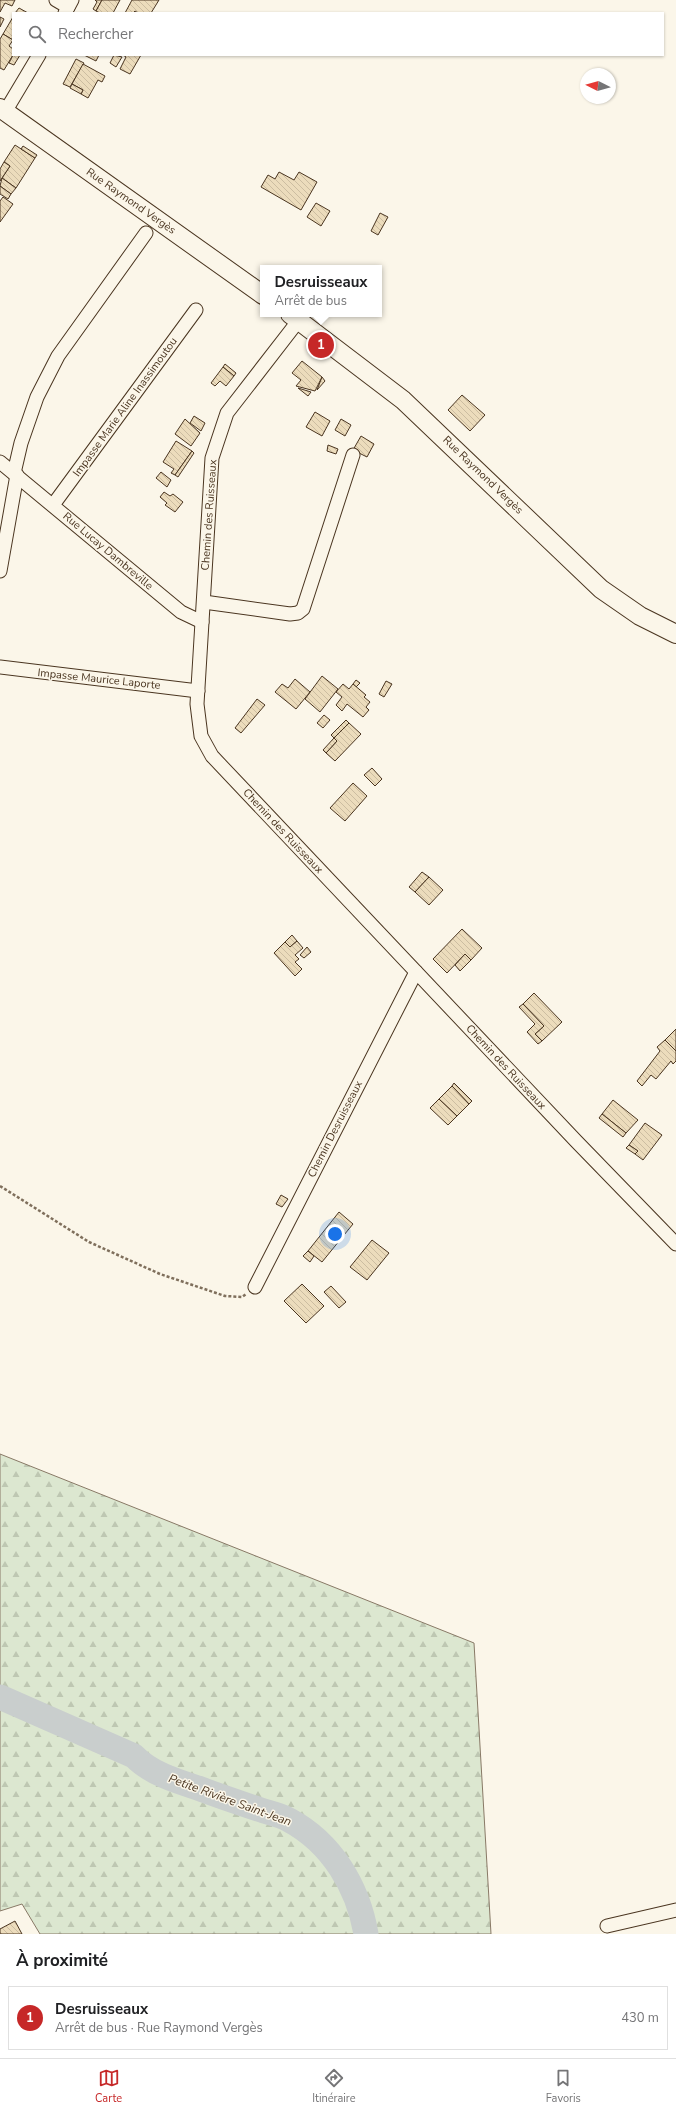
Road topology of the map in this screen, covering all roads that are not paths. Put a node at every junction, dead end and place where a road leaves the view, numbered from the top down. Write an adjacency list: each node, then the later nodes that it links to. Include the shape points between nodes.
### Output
1 (56, 0): 2 (street)
2 (68, 7)
3 (38, 56): 4 (street)
4 (3, 110): 6 (main road, Rue Raymond Vergès)
5 (146, 233): 11 (street, via 58,356 37,398 21,442)
6 (260, 293)
7 (196, 310): 12 (street, Impasse Marie Aline Inassimoutou)
8 (294, 317): 14 (street, Chemin des Ruisseaux, via 228,413 212,458); 16 (main road, Rue Raymond Vergès, via 403,400 601,589 640,616)
9 (353, 455): 14 (street, via 303,609 290,614)
10 (0, 462): 11 (street, Rue Lucay Dambreville)
11 (15, 474): 12 (street, Rue Lucay Dambreville); 13 (street)
12 (53, 504): 15 (street, Rue Lucay Dambreville, via 182,612)
13 (0, 571)
14 (204, 602): 15 (street, Chemin des Ruisseaux)
15 (202, 622): 18 (street, Chemin des Ruisseaux)
16 (676, 634)
17 (0, 668): 18 (street, Impasse Maurice Laporte)
18 (198, 690): 19 (street, Chemin des Ruisseaux, via 197,704 202,736 212,756)
19 (416, 972): 20 (street, Chemin des Ruisseaux); 21 (street, Chemin Desruisseaux)
20 (676, 1244)
21 (255, 1287)
22 (676, 1910): 23 (street)
23 (607, 1926)

